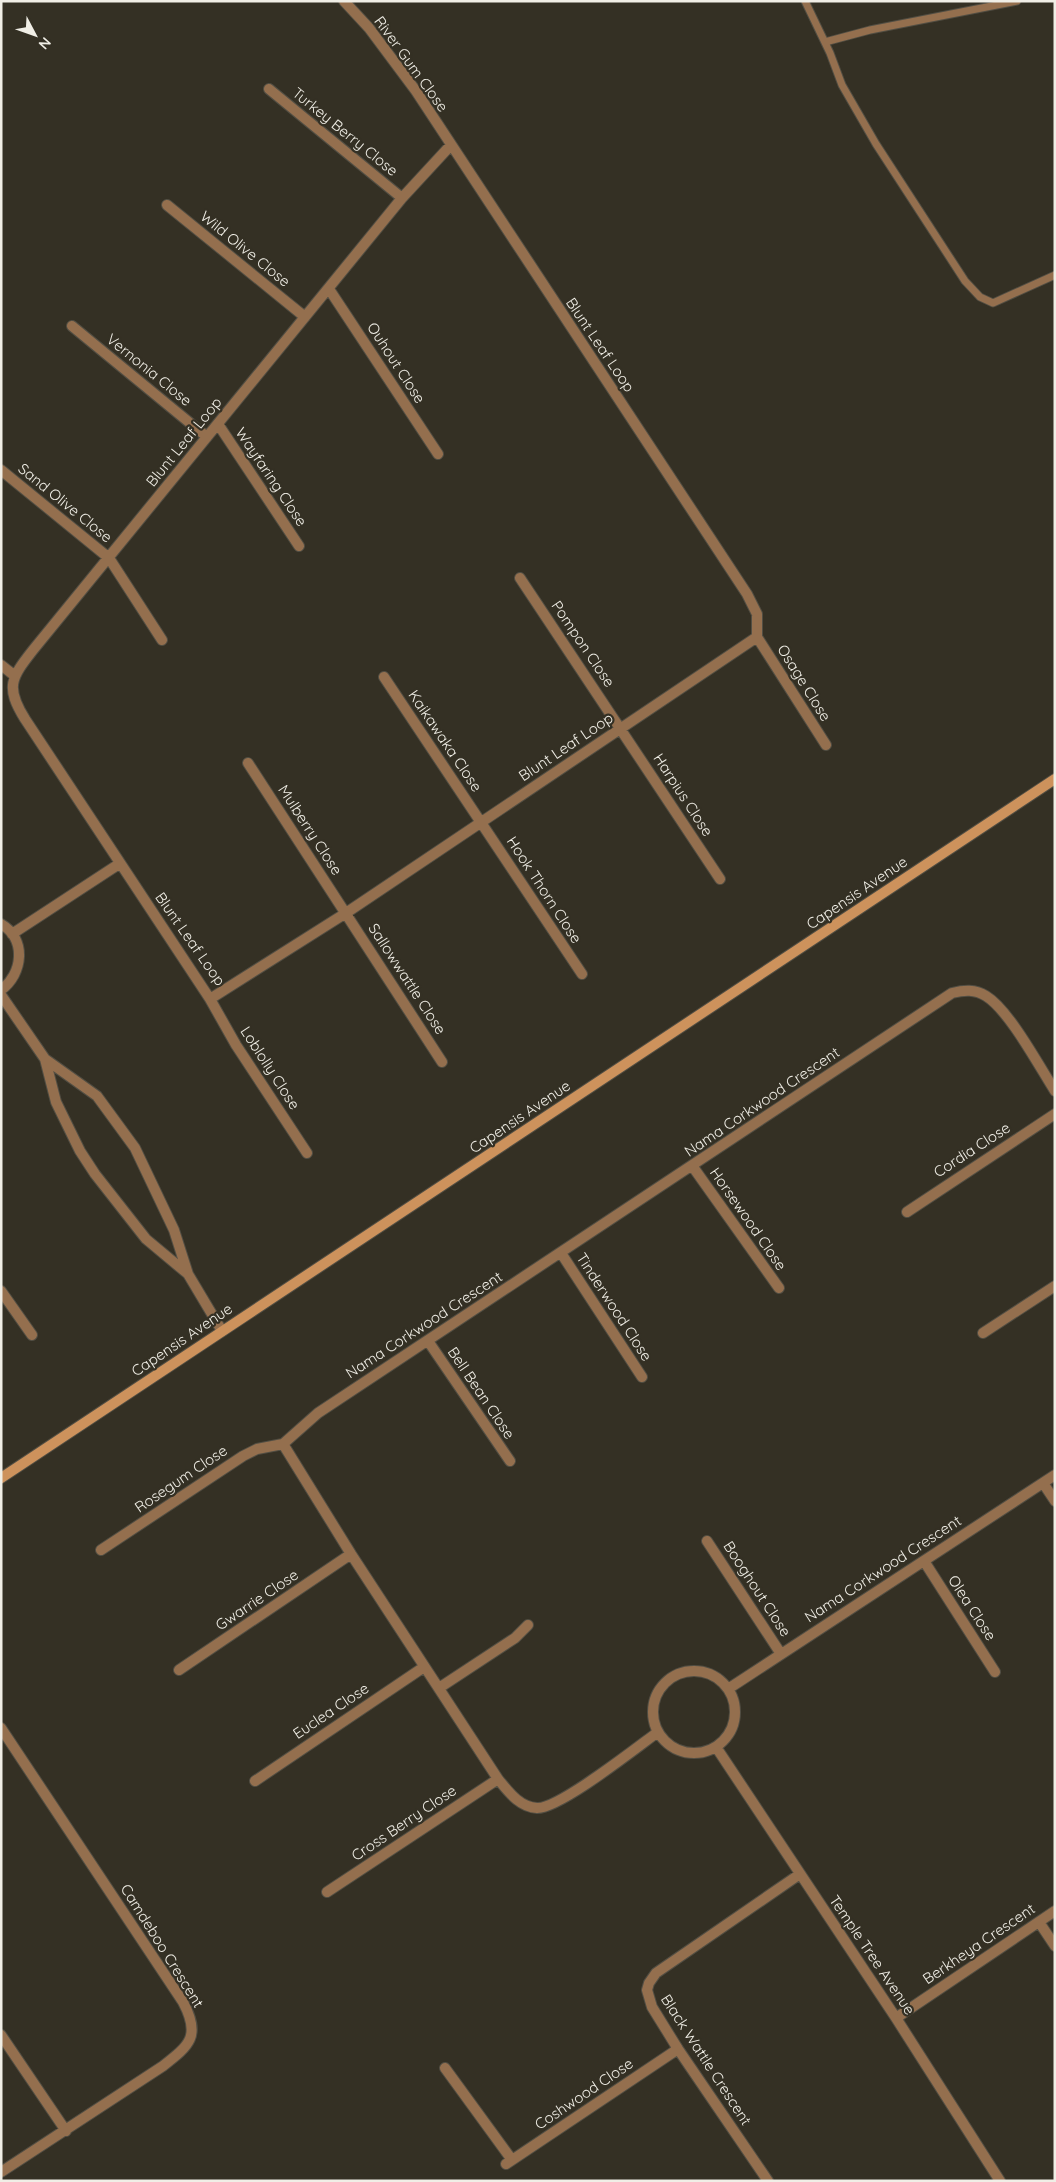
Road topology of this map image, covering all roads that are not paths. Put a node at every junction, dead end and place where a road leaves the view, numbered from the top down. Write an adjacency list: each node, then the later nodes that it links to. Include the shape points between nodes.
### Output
1 (344, 1): 6 (street, River Gum Close, via 387,51)
2 (805, 1): 4 (lane)
3 (1017, 1): 4 (lane)
4 (826, 42): 9 (lane, via 842,85 876,144 965,281 980,297 998,302)
5 (269, 89): 7 (street, Turkey Berry Close)
6 (450, 146): 7 (street, Blunt Leaf Loop); 20 (street, Blunt Leaf Loop, via 747,594 757,614)
7 (402, 198): 10 (street, Blunt Leaf Loop)
8 (167, 205): 11 (street, Wild Olive Close)
9 (1055, 275)
10 (329, 289): 11 (street, Blunt Leaf Loop); 15 (street, Ouhout Close)
11 (305, 317): 13 (street, Blunt Leaf Loop)
12 (72, 326): 14 (street, Vernonia Close)
13 (218, 424): 14 (street, Blunt Leaf Loop); 17 (street, Wayfaring Close)
14 (207, 437): 18 (street, Blunt Leaf Loop)
15 (438, 454)
16 (1, 470): 18 (street, Sand Olive Close)
17 (299, 546)
18 (109, 558): 21 (street, Sand Olive Close); 23 (street, Blunt Leaf Loop)
19 (520, 578): 25 (street, Pompon Close)
20 (757, 637): 25 (street, Blunt Leaf Loop); 26 (street, Osage Close)
21 (162, 640)
22 (1, 665): 23 (street)
23 (15, 676): 30 (street, Blunt Leaf Loop, via 12,686 17,706)
24 (384, 677): 29 (street, Kaikawaka Close)
25 (621, 727): 29 (street, Blunt Leaf Loop); 31 (street, Harpius Close)
26 (826, 745)
27 (248, 763): 32 (street, Mulberry Close)
28 (1055, 779): 51 (street, Capensis Avenue)
29 (482, 822): 32 (street, Blunt Leaf Loop); 35 (street, Hook Thorn Close)
30 (119, 864): 34 (street); 38 (street, Blunt Leaf Loop)
31 (720, 879)
32 (346, 913): 38 (street, Blunt Leaf Loop); 40 (street, Sallowwattle Close)
33 (1, 924): 34 (street)
34 (12, 934): 36 (street, via 19,949 19,966 15,976)
35 (582, 974)
36 (1, 990)
37 (1, 995): 39 (street)
38 (210, 999): 43 (street, Loblolly Close, via 231,1037)
39 (45, 1059): 47 (street, via 56,1102 95,1174 146,1239); 47 (street, via 97,1096 135,1148 174,1230)
40 (442, 1062)
41 (1055, 1091): 44 (street, Nama Corkwood Crescent, via 994,1003 980,993 963,991 952,994)
42 (1055, 1114): 45 (street, Cordia Close)
43 (307, 1152)
44 (693, 1167): 46 (street, Nama Corkwood Crescent); 49 (street, Horsewood Close)
45 (906, 1212)
46 (561, 1253): 54 (street, Nama Corkwood Crescent); 55 (street, Tinderwood Close)
47 (188, 1274): 51 (street)
48 (1055, 1286): 52 (street)
49 (779, 1288)
50 (1, 1291): 53 (street)
51 (222, 1331): 59 (street, Capensis Avenue)
52 (983, 1334)
53 (32, 1335)
54 (428, 1340): 56 (street, Nama Corkwood Crescent, via 318,1413); 57 (street, Bell Bean Close)
55 (642, 1377)
56 (283, 1444): 63 (street, Rosegum Close, via 257,1449 243,1456); 64 (street)
57 (510, 1462)
58 (1055, 1475): 60 (street, Nama Corkwood Crescent)
59 (1, 1478)
60 (1043, 1483): 61 (street); 65 (street, Nama Corkwood Crescent)
61 (1055, 1501)
62 (707, 1540): 67 (street, Booghout Close)
63 (101, 1550)
64 (352, 1554): 68 (street); 69 (street, Gwarrie Close)
65 (924, 1561): 67 (street, Nama Corkwood Crescent); 70 (street, Olea Close)
66 (528, 1625): 71 (street, via 515,1638)
67 (781, 1654): 72 (street, Nama Corkwood Crescent)
68 (424, 1667): 71 (street); 77 (street, Euclea Close)
69 (179, 1670)
70 (995, 1672)
71 (439, 1688): 76 (street)
72 (728, 1689): 74 (street, via 706,1673 692,1671 666,1681 653,1706 653,1720); 75 (street, via 735,1714 732,1727)
73 (1, 1728): 87 (street, Camdeboo Crescent, via 184,2002 194,2030 179,2054)
74 (658, 1732): 75 (street, via 677,1750 703,1752); 76 (street, via 558,1802 543,1808 520,1802)
75 (716, 1747): 78 (street, Temple Tree Avenue)
76 (498, 1779): 79 (street, Cross Berry Close)
77 (255, 1781)
78 (800, 1874): 83 (street, Temple Tree Avenue); 85 (street, Black Wattle Crescent, via 648,1983 648,1997)
79 (327, 1892)
80 (1055, 1912): 81 (street, Berkheya Crescent)
81 (1039, 1922): 82 (street); 83 (street, Berkheya Crescent)
82 (1055, 1946)
83 (896, 2018): 90 (street, Temple Tree Avenue)
84 (1, 2035): 87 (street)
85 (678, 2049): 86 (street, Coshwood Close, via 509,2162); 89 (street, Black Wattle Crescent)
86 (445, 2068)
87 (66, 2131): 88 (street, Camdeboo Crescent)
88 (1, 2172)
89 (768, 2181)
90 (1000, 2181)

